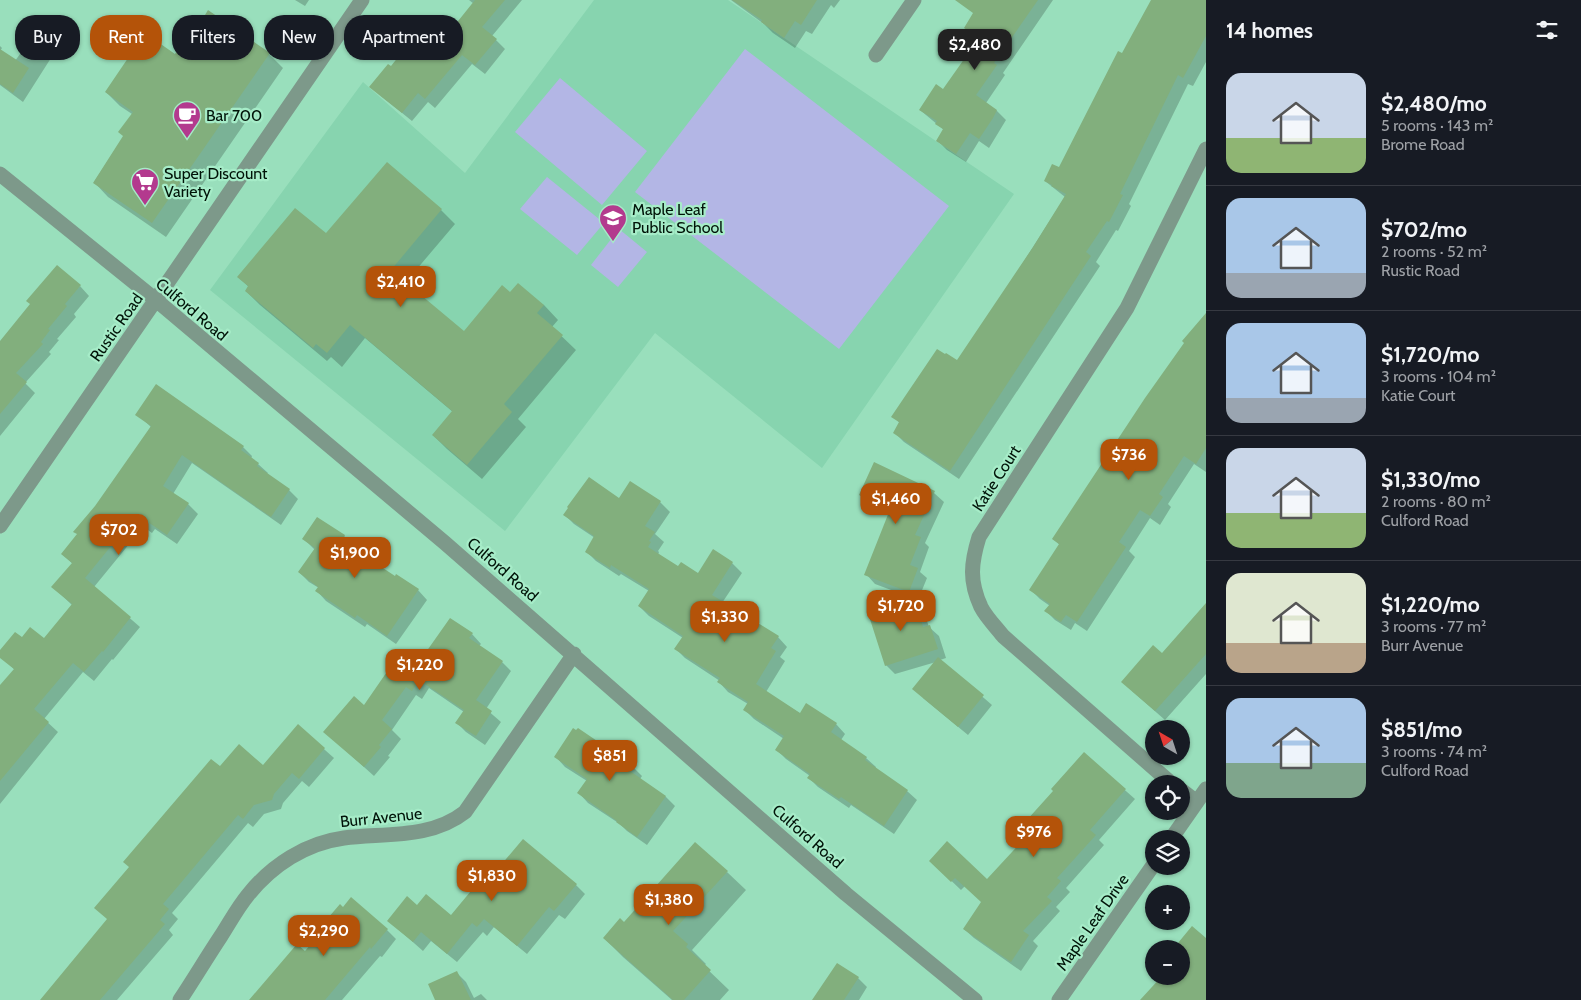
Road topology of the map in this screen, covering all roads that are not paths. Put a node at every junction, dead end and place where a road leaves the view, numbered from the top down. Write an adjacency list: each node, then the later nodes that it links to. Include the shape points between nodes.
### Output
1 (362, 0): 6 (street, Rustic Road)
2 (914, 0): 3 (street)
3 (876, 55)
4 (1206, 149): 9 (street, Katie Court, via 1127,308 979,537 973,556 972,579 981,608 1003,636)
5 (0, 174): 6 (street, Culford Road)
6 (156, 300): 7 (street, Rustic Road); 8 (street, Culford Road)
7 (0, 526)
8 (574, 654): 15 (street, Burr Avenue, via 465,812 454,821 435,828 326,841 284,860 248,895); 16 (street, Culford Road, via 846,894)
9 (1162, 775)
10 (1206, 788): 12 (street)
11 (1190, 797): 12 (street)
12 (1197, 802): 13 (street)
13 (1177, 830)
14 (1146, 875): 17 (street, Maple Leaf Drive)
15 (180, 1000)
16 (975, 1000)
17 (1059, 1000)

